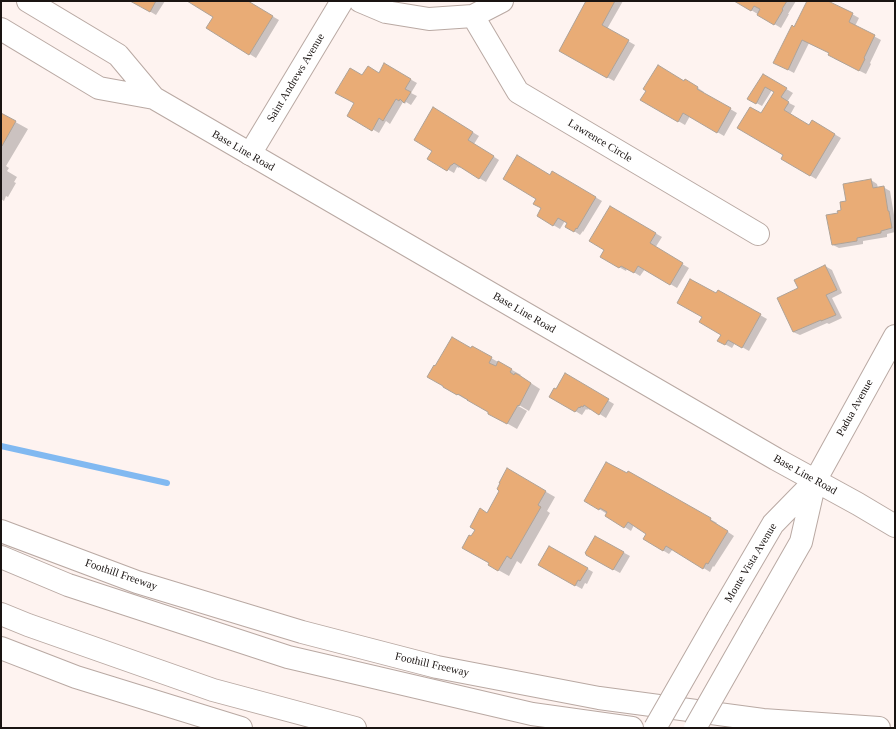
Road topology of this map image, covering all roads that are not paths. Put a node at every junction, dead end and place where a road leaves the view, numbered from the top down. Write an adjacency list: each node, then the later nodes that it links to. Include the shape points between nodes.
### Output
1 (28, 1): 7 (main road, Base Line Road, via 118,55)
2 (342, 1): 8 (main road, Saint Andrews Avenue)
3 (360, 1): 5 (main road, via 386,12 429,19)
4 (502, 1): 5 (main road)
5 (473, 16): 9 (main road, Lawrence Circle, via 518,92)
6 (1, 29): 7 (main road, Base Line Road, via 99,88)
7 (154, 98): 8 (main road, Base Line Road)
8 (250, 154): 11 (main road, Base Line Road)
9 (758, 234)
10 (895, 336): 11 (main road, Padua Avenue)
11 (815, 480): 12 (main road, Base Line Road); 20 (main road, Monte Vista Avenue, bridge, via 773,524); 21 (main road, bridge, via 801,542)
12 (895, 526)
13 (1, 531): 22 (main road, Foothill Freeway, via 137,582 302,632 437,667 599,698 763,720)
14 (1, 557): 19 (main road, via 68,585 288,657 532,714)
15 (1, 614): 18 (main road, via 213,690)
16 (1, 648): 17 (main road, via 76,677)
17 (235, 727)
18 (355, 728)
19 (632, 728)
20 (655, 728)
21 (694, 728)
22 (879, 728)

